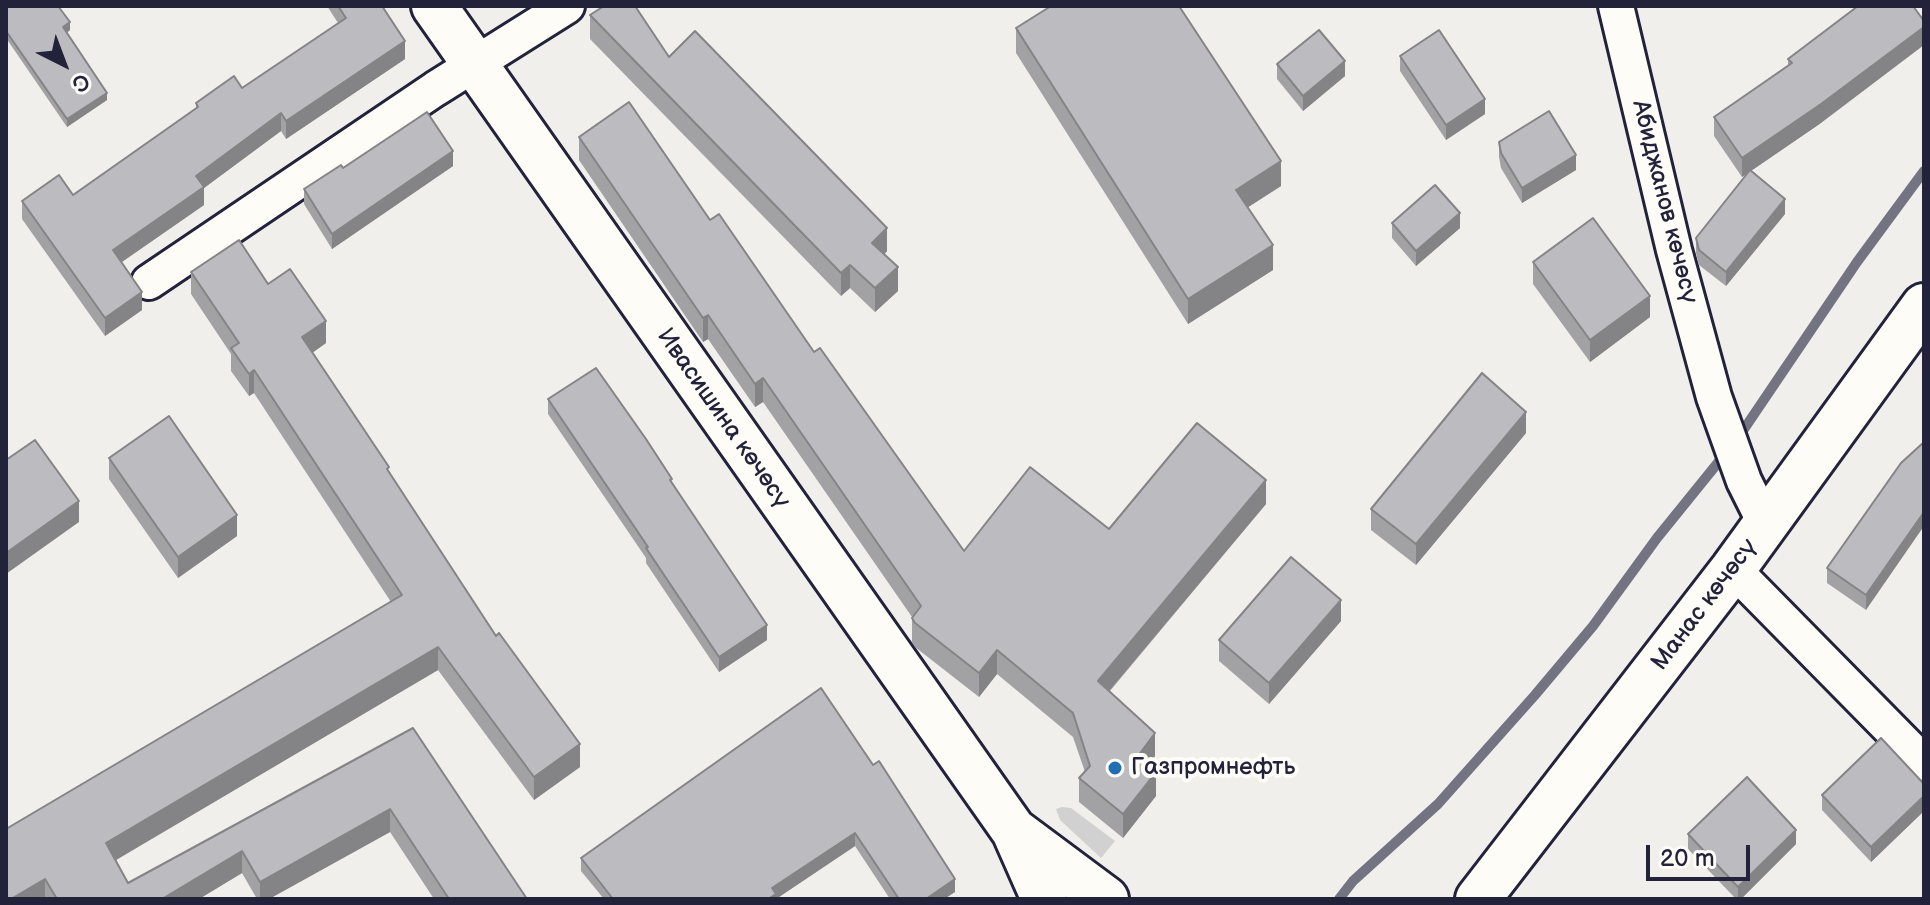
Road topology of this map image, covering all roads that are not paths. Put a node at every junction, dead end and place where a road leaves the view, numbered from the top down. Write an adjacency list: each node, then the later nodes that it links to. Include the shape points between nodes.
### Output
1 (434, 6): 4 (street, Ивасишина көчөсү)
2 (567, 6): 4 (street)
3 (1616, 6): 7 (street, Абиджанов көчөсү, via 1714,397)
4 (474, 66): 5 (street); 10 (street, Ивасишина көчөсү)
5 (149, 282)
6 (1924, 306): 7 (street, Манас көчөсү)
7 (1766, 525): 8 (street, Манас көчөсү)
8 (1733, 569): 9 (street); 13 (street, Манас көчөсү)
9 (1924, 763)
10 (1014, 831): 11 (street); 12 (street)
11 (1044, 899)
12 (1106, 899)
13 (1478, 899)

